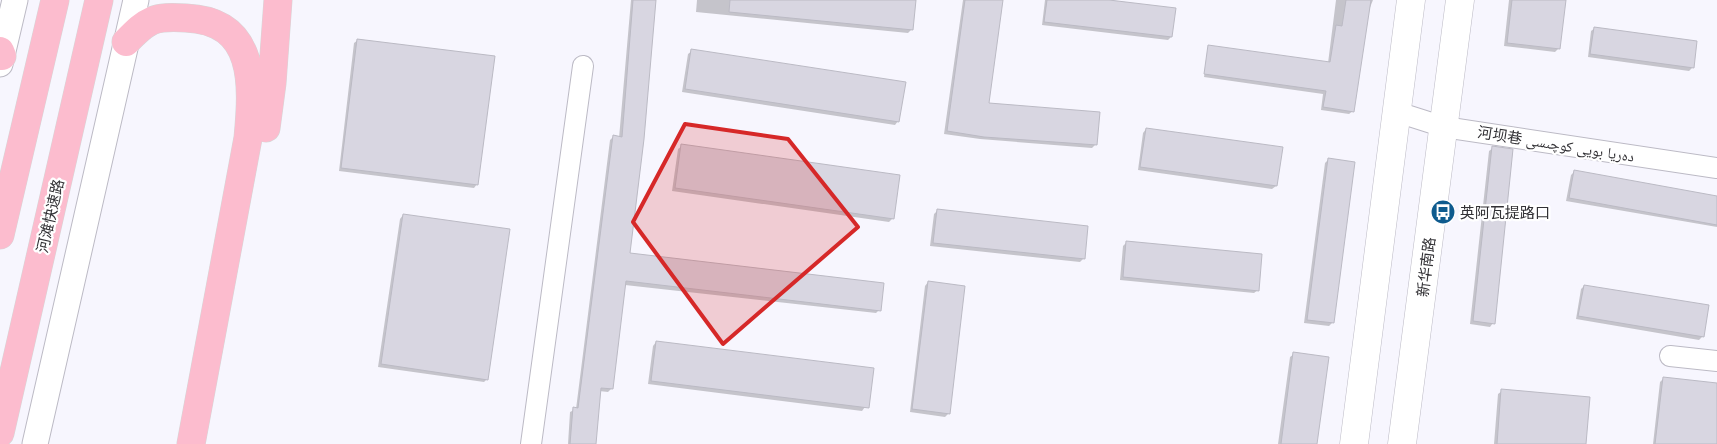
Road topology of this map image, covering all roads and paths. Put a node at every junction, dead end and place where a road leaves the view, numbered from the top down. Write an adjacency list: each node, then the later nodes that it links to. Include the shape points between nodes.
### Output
1 (15, 0): 9 (street)
2 (55, 0): 15 (highway)
3 (100, 0): 18 (highway, 河滩快速路)
4 (136, 0): 8 (street)
5 (278, 0): 13 (highway, via 272,84)
6 (1411, 0): 11 (main road)
7 (1460, 0): 12 (main road, 新华南路)
8 (126, 42): 13 (highway, via 144,23 165,17 200,19 220,25 234,37 243,52 249,73); 19 (street)
9 (1, 57)
10 (583, 66): 22 (street)
11 (1397, 112): 12 (street, 河坝巷 دەريا بويى كوچىسى); 23 (main road)
12 (1444, 127): 14 (street, 河坝巷 دەريا بويى كوچىسى); 24 (main road, 新华南路)
13 (256, 140): 20 (highway); 21 (highway)
14 (1717, 168)
15 (0, 235)
16 (1670, 356): 17 (street)
17 (1717, 361)
18 (0, 433)
19 (35, 444)
20 (191, 444)
21 (208, 444)
22 (531, 444)
23 (1354, 444)
24 (1402, 444)

